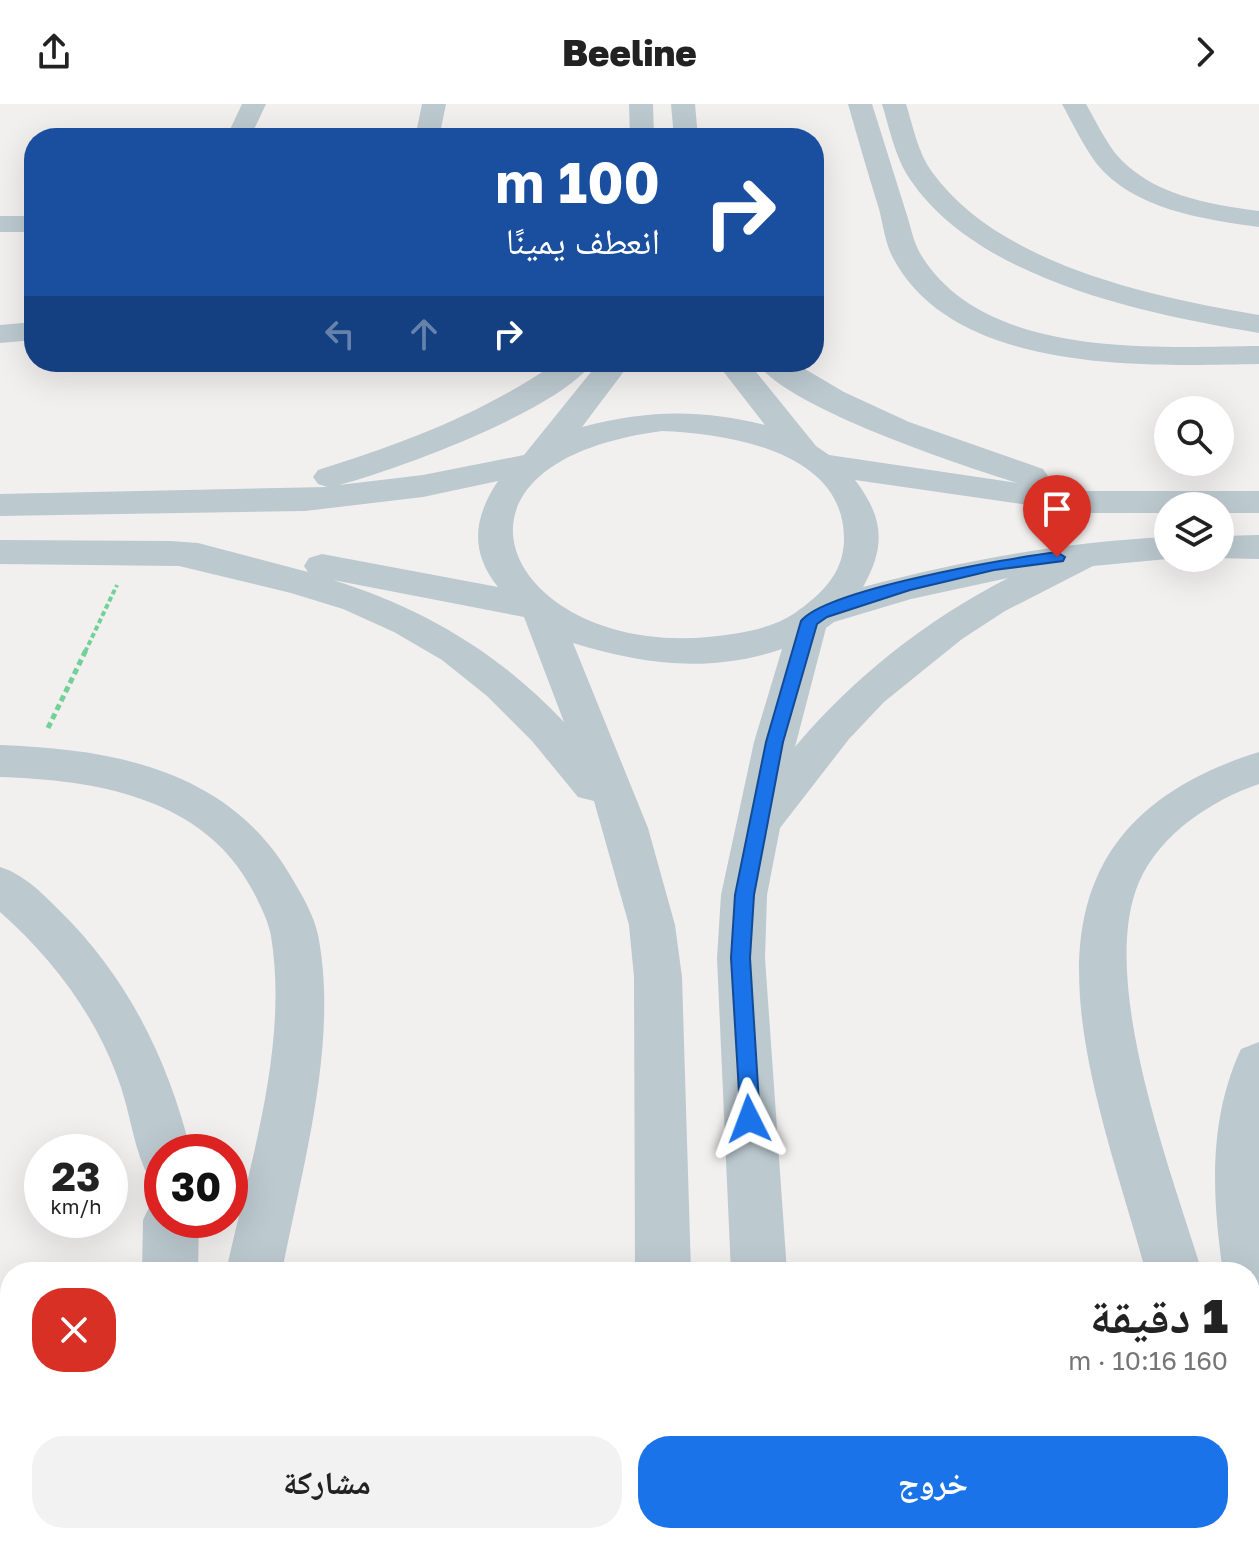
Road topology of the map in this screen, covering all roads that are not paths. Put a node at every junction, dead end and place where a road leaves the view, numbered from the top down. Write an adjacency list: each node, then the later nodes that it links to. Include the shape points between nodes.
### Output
1 (254, 104): 8 (street)
2 (434, 104): 9 (street)
3 (641, 104): 10 (street)
4 (683, 104): 11 (street)
5 (860, 104): 12 (street)
6 (894, 104): 13 (street)
7 (1074, 104): 14 (street, via 1106,158 1123,174 1182,204)
8 (243, 128)
9 (429, 128)
10 (642, 128)
11 (685, 128)
12 (876, 157): 13 (street); 22 (street, via 906,255 919,277 975,319 1052,344 1113,354)
13 (912, 157): 17 (street, via 919,173 958,214 1021,254 1156,304)
14 (1259, 219)
15 (0, 224): 16 (street)
16 (24, 224)
17 (1259, 324)
18 (24, 332): 19 (street)
19 (0, 334)
20 (0, 354): 21 (street)
21 (24, 354)
22 (1259, 355)
23 (562, 372): 30 (street, via 510,406 386,461)
24 (607, 372): 27 (street)
25 (740, 372): 28 (street)
26 (786, 372): 31 (street, via 871,419 952,452)
27 (538, 459): 28 (street, via 578,437 662,421 707,422 750,431); 30 (street, via 423,486 351,496); 39 (street, via 515,480 493,529 497,556 510,582)
28 (812, 459): 31 (street, via 1022,496); 40 (street, via 839,482 853,503 862,548 842,593)
29 (1259, 502): 31 (street)
30 (216, 503): 32 (street)
31 (1142, 503)
32 (0, 505)
33 (1259, 547): 34 (street)
34 (1234, 548)
35 (1154, 550): 38 (street)
36 (0, 552): 37 (street)
37 (171, 553): 39 (street, via 323,566); 43 (street, via 342,593 406,620 466,655 519,698 568,751)
38 (1089, 553): 40 (street, via 994,565 907,586); 44 (street, via 1023,582 903,660 848,710 798,769)
39 (537, 610): 40 (street, via 579,634 674,653 770,640); 43 (street)
40 (815, 617): 44 (street, via 775,742)
41 (16, 761): 50 (street, via 107,768 173,790 229,826 270,875 295,937 299,1011)
42 (1259, 768): 53 (street, via 1203,789 1159,820 1126,862 1107,909 1103,966 1111,1031)
43 (626, 828): 51 (street, via 652,925 658,977)
44 (754, 837): 52 (street, via 741,958)
45 (0, 885): 47 (street, via 36,913 128,1037)
46 (1259, 1065): 54 (street, via 1242,1163)
47 (161, 1134)
48 (171, 1238): 49 (street)
49 (170, 1262)
50 (256, 1262)
51 (663, 1262)
52 (758, 1262)
53 (1171, 1262)
54 (1249, 1262)

